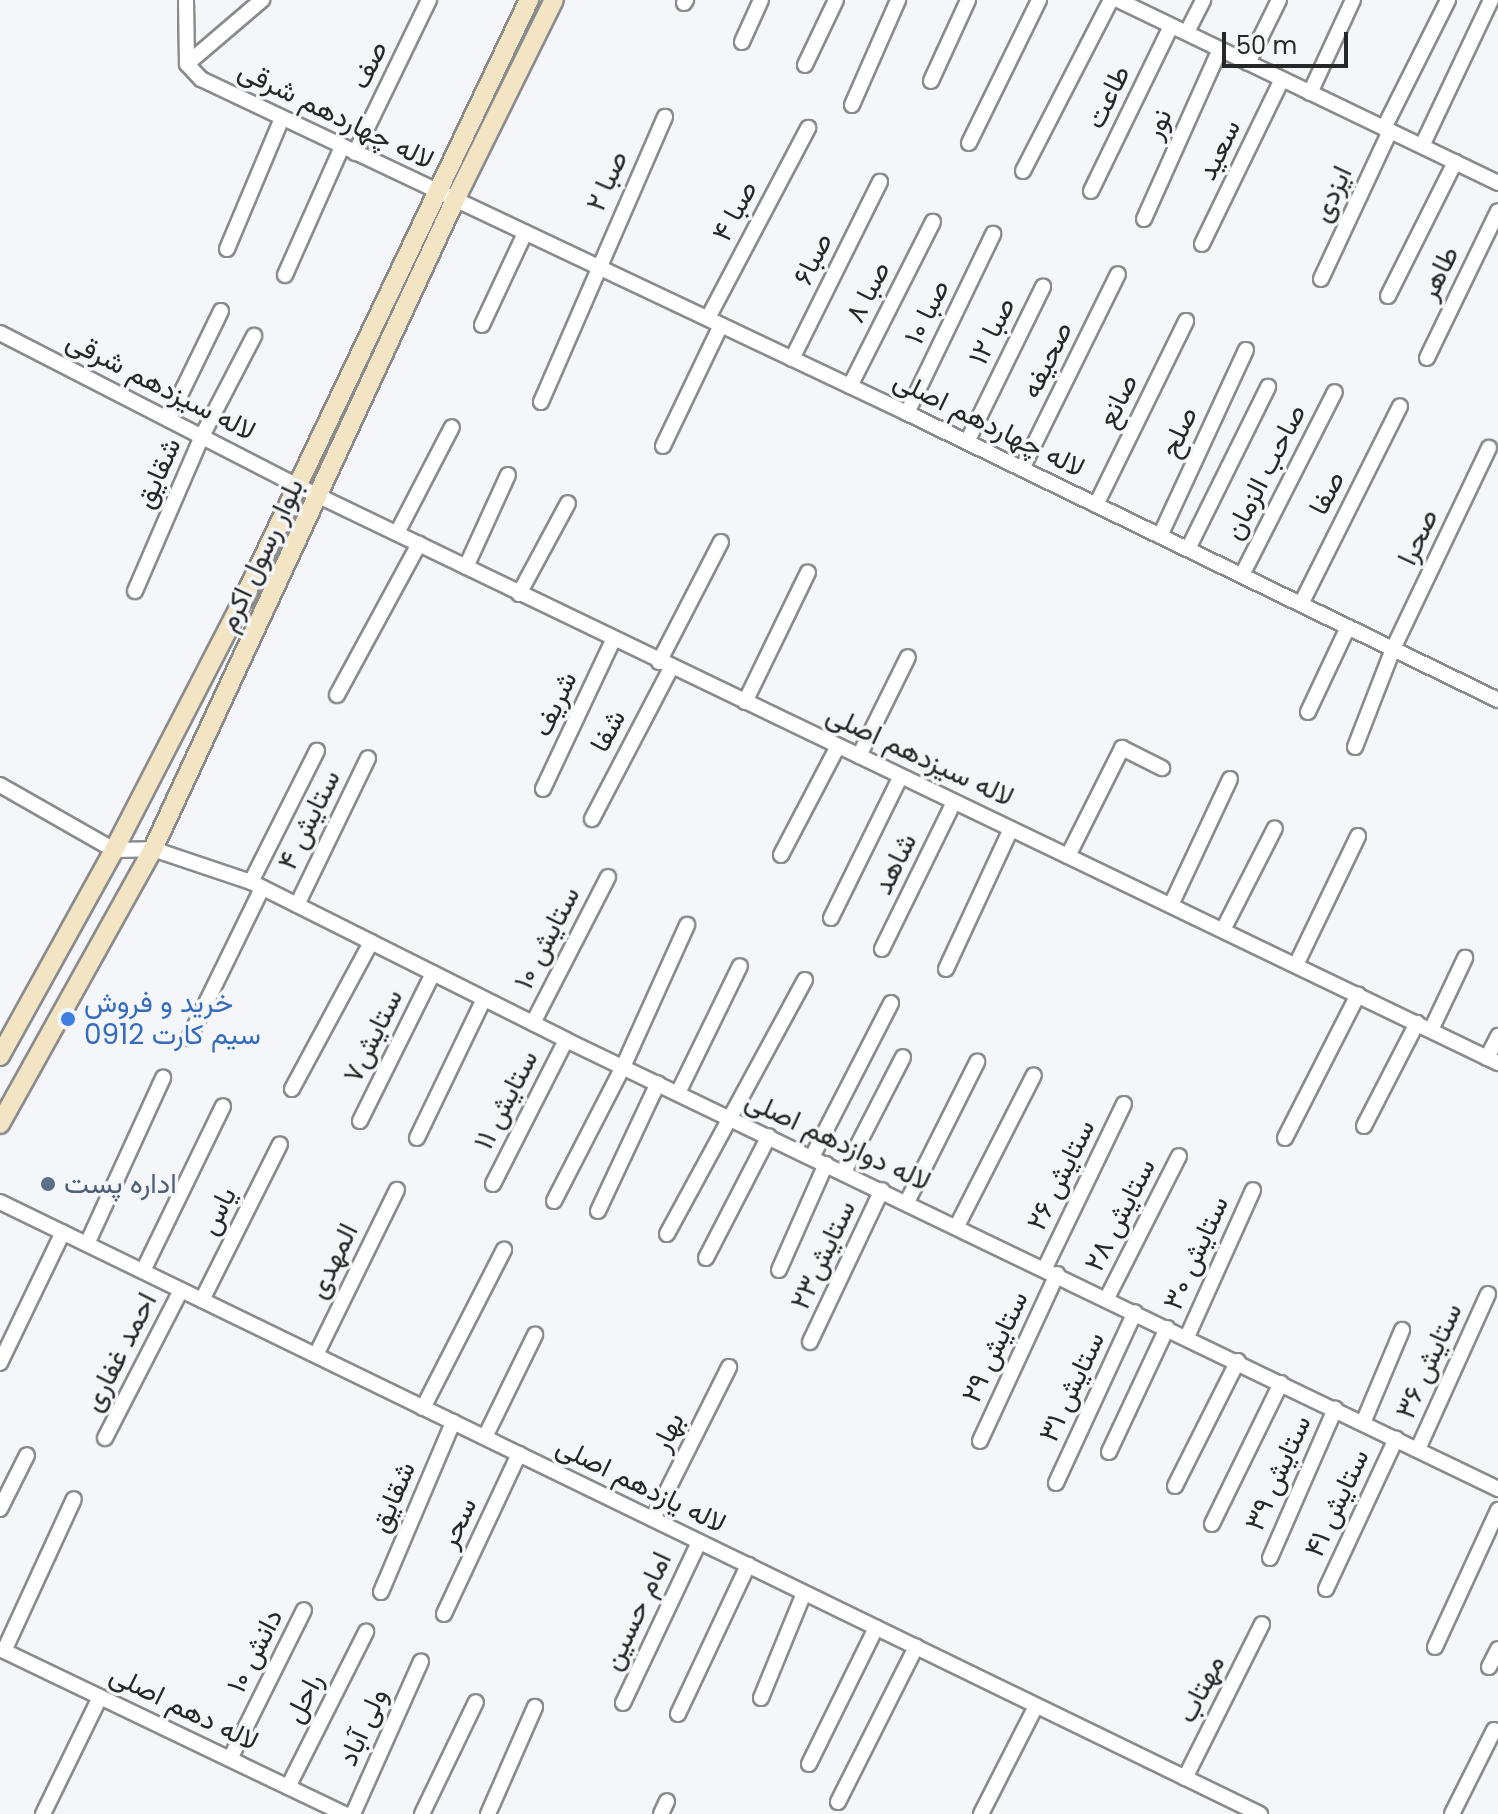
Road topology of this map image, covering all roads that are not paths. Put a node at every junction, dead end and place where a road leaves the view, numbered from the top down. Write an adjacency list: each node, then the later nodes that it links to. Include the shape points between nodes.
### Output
1 (186, 0): 23 (street)
2 (262, 0): 23 (street)
3 (429, 0): 35 (street, صف)
4 (529, 0): 41 (main road, بلوار رسول اکرم)
5 (554, 0): 42 (main road, بلوار رسول اکرم)
6 (761, 0): 20 (street)
7 (836, 0): 24 (street)
8 (898, 0): 28 (street)
9 (968, 0): 26 (street)
10 (1039, 0): 33 (street)
11 (1111, 0): 37 (street)
12 (1118, 0): 18 (street)
13 (1203, 0): 19 (street)
14 (1279, 0): 22 (street)
15 (1353, 0): 27 (street)
16 (1448, 0): 32 (street, ایزدی)
17 (1491, 0): 34 (street)
18 (1171, 26): 19 (street); 40 (street, طاعت)
19 (1187, 32): 21 (street)
20 (742, 42)
21 (1220, 49): 22 (street); 44 (street, نور)
22 (1248, 63): 25 (street)
23 (187, 64): 30 (street, لاله چهاردهم شرقی, via 193,74)
24 (805, 65)
25 (1282, 79): 27 (street); 48 (street, سعید)
26 (931, 81)
27 (1310, 93): 32 (street)
28 (852, 105)
29 (665, 117): 50 (street, صبا ۲)
30 (282, 118): 35 (street, لاله چهاردهم شرقی); 49 (street)
31 (808, 128): 58 (street, صبا ۴)
32 (1387, 130): 34 (street); 53 (street, ایزدی)
33 (969, 143)
34 (1422, 146): 36 (street)
35 (349, 150): 41 (street, لاله چهاردهم شرقی); 52 (street, صف)
36 (1455, 162): 39 (street); 55 (street)
37 (1023, 171)
38 (880, 182): 64 (street, صبا۶)
39 (1498, 183)
40 (1091, 191)
41 (435, 192): 42 (street, لاله چهاردهم شرقی); 79 (main road, بلوار رسول اکرم)
42 (455, 200): 46 (street, لاله چهاردهم اصلی); 80 (main road, بلوار رسول اکرم)
43 (1498, 211): 63 (street, طاهر)
44 (1144, 219)
45 (933, 222): 65 (street, صبا ۸)
46 (525, 233): 50 (street, لاله چهاردهم اصلی); 59 (street)
47 (993, 234): 70 (street, صبا ۱۰)
48 (1202, 244)
49 (227, 249)
50 (597, 267): 58 (street, لاله چهاردهم اصلی); 68 (street, صبا ۲)
51 (1118, 274): 77 (street, صحیفه)
52 (285, 275)
53 (1321, 279)
54 (1043, 287): 74 (street, صبا ۱۲)
55 (1388, 296)
56 (221, 311): 71 (street)
57 (1186, 321): 82 (street, صانع)
58 (714, 322): 64 (street, لاله چهاردهم اصلی); 75 (street, صبا ۴)
59 (482, 325)
60 (0, 333): 71 (street, لاله سیزدهم شرقی)
61 (254, 336): 73 (street, شقایق)
62 (1246, 350): 84 (street, صلح)
63 (1427, 358)
64 (792, 359): 65 (street, لاله چهاردهم اصلی)
65 (850, 386): 70 (street, لاله چهاردهم اصلی)
66 (1268, 387): 87 (street)
67 (1335, 392): 90 (street, صاحب الزمان)
68 (541, 402)
69 (1400, 406): 93 (street, صفا)
70 (907, 413): 74 (street, لاله چهاردهم اصلی)
71 (169, 418): 73 (street, لاله سیزدهم شرقی)
72 (452, 427): 83 (street)
73 (202, 436): 79 (street, لاله سیزدهم شرقی); 91 (street, شقایق)
74 (967, 442): 77 (street, لاله چهاردهم اصلی)
75 (663, 446)
76 (1489, 448): 96 (street, صحرا)
77 (1022, 469): 82 (street, لاله چهاردهم اصلی)
78 (508, 475): 88 (street)
79 (298, 486): 80 (street, لاله سیزدهم شرقی); 119 (main road, بلوار رسول اکرم)
80 (319, 497): 83 (street, لاله سیزدهم اصلی); 118 (main road, بلوار رسول اکرم)
81 (568, 503): 92 (street)
82 (1096, 505): 84 (street, لاله چهاردهم اصلی)
83 (397, 533): 86 (street, لاله سیزدهم اصلی)
84 (1160, 536): 87 (street, لاله چهاردهم اصلی)
85 (721, 542): 98 (street, شفا)
86 (419, 544): 88 (street, لاله سیزدهم اصلی); 99 (street)
87 (1188, 549): 90 (street, لاله چهاردهم اصلی)
88 (466, 567): 92 (street, لاله سیزدهم اصلی)
89 (808, 572): 101 (street)
90 (1242, 575): 93 (street, لاله چهاردهم اصلی)
91 (135, 591)
92 (519, 594): 95 (street, لاله سیزدهم اصلی)
93 (1301, 604): 94 (street, لاله چهاردهم اصلی)
94 (1348, 627): 96 (street, لاله چهاردهم اصلی); 102 (street)
95 (613, 640): 98 (street, لاله سیزدهم اصلی); 112 (street, شریف)
96 (1393, 649): 100 (street, لاله چهاردهم اصلی); 104 (street, صحرا)
97 (908, 657): 106 (street)
98 (665, 665): 101 (street, لاله سیزدهم اصلی); 114 (street, شفا)
99 (337, 695)
100 (1498, 700)
101 (745, 702): 103 (street, لاله سیزدهم اصلی)
102 (1308, 712)
103 (838, 746): 106 (street, لاله سیزدهم اصلی); 120 (street)
104 (1355, 747)
105 (317, 751): 123 (street)
106 (859, 756): 109 (street, لاله سیزدهم اصلی)
107 (368, 758): 124 (street, ستایش ۴)
108 (1162, 768): 121 (street, via 1122,748)
109 (901, 776): 113 (street, لاله سیزدهم اصلی); 126 (street)
110 (1230, 779): 125 (street)
111 (1, 788): 119 (street)
112 (543, 789)
113 (954, 802): 116 (street, لاله سیزدهم اصلی); 130 (street, شاهد)
114 (592, 819)
115 (1275, 828): 128 (street)
116 (1011, 829): 121 (street, لاله سیزدهم اصلی); 134 (street)
117 (1358, 836): 132 (street)
118 (153, 849): 119 (street); 123 (street, لاله دوازدهم اصلی); 160 (main road, بلوار رسول اکرم)
119 (114, 850): 146 (main road, بلوار رسول اکرم)
120 (781, 855)
121 (1068, 856): 125 (street, لاله سیزدهم اصلی)
122 (608, 877): 140 (street, ستایش ۱۰)
123 (257, 885): 124 (street, لاله دوازدهم اصلی); 144 (street)
124 (297, 905): 129 (street, لاله دوازدهم اصلی)
125 (1171, 905): 128 (street, لاله سیزدهم اصلی)
126 (831, 918)
127 (687, 925): 150 (street)
128 (1223, 930): 132 (street, لاله سیزدهم اصلی)
129 (371, 942): 135 (street, لاله دوازدهم اصلی); 154 (street)
130 (882, 949)
131 (1465, 958): 142 (street)
132 (1296, 965): 137 (street, لاله سیزدهم اصلی)
133 (740, 966): 155 (street)
134 (946, 969)
135 (433, 973): 138 (street, لاله دوازدهم اصلی); 159 (street, ستایش۷)
136 (805, 980): 158 (street)
137 (1358, 995): 141 (street, لاله سیزدهم اصلی); 164 (street)
138 (484, 999): 140 (street, لاله دوازدهم اصلی); 163 (street)
139 (891, 1003): 167 (street)
140 (533, 1023): 145 (street, لاله دوازدهم اصلی)
141 (1417, 1023): 142 (street, لاله سیزدهم اصلی); 161 (street)
142 (1431, 1030): 148 (street, لاله سیزدهم اصلی)
143 (1498, 1036): 148 (street)
144 (189, 1038)
145 (566, 1040): 150 (street, لاله دوازدهم اصلی); 170 (street, ستایش ۱۱)
146 (0, 1056)
147 (903, 1057): 169 (street)
148 (1492, 1060)
149 (977, 1062): 176 (street)
150 (623, 1067): 153 (street, لاله دوازدهم اصلی); 174 (street)
151 (1034, 1075): 178 (street)
152 (163, 1078): 181 (street)
153 (658, 1083): 155 (street, لاله دوازدهم اصلی); 177 (street)
154 (292, 1089)
155 (678, 1093): 158 (street, لاله دوازدهم اصلی)
156 (1124, 1104): 186 (street, ستایش ۲۶)
157 (223, 1106): 185 (street)
158 (730, 1118): 162 (street, لاله دوازدهم اصلی); 180 (street)
159 (360, 1121)
160 (0, 1124)
161 (1364, 1126)
162 (769, 1136): 167 (street, لاله دوازدهم اصلی); 183 (street)
163 (417, 1138)
164 (1285, 1138)
165 (280, 1144): 190 (street, یاس)
166 (1179, 1156): 189 (street, ستایش ۲۸)
167 (812, 1157): 168 (street, لاله دوازدهم اصلی)
168 (826, 1164): 169 (street, لاله دوازدهم اصلی); 184 (street)
169 (844, 1172): 172 (street, لاله دوازدهم اصلی)
170 (493, 1184)
171 (397, 1190): 197 (street, المهدی)
172 (882, 1190): 176 (street, لاله دوازدهم اصلی); 196 (street, ستایش۲۳)
173 (1253, 1190): 195 (street, ستایش ۳۰)
174 (554, 1201)
175 (0, 1202): 179 (street, لاله یازدهم اصلی)
176 (907, 1202): 178 (street, لاله دوازدهم اصلی)
177 (598, 1211)
178 (957, 1226): 186 (street, لاله دوازدهم اصلی)
179 (63, 1232): 181 (street, لاله یازدهم اصلی); 199 (street)
180 (667, 1234)
181 (87, 1244): 185 (street, لاله یازدهم اصلی)
182 (504, 1250): 202 (street)
183 (706, 1258)
184 (779, 1270)
185 (143, 1271): 187 (street, لاله یازدهم اصلی)
186 (1051, 1271): 189 (street, لاله دوازدهم اصلی); 209 (street, ستایش ۲۹)
187 (181, 1290): 190 (street, لاله یازدهم اصلی); 207 (street, احمد غفاری)
188 (1488, 1294): 210 (street, ستایش ۳۶)
189 (1107, 1298): 191 (street, لاله دوازدهم اصلی)
190 (202, 1300): 197 (street, لاله یازدهم اصلی)
191 (1135, 1312): 192 (street, لاله دوازدهم اصلی); 214 (street, ستایش ۳۱)
192 (1167, 1328): 195 (street, لاله دوازدهم اصلی); 211 (street)
193 (1402, 1330): 205 (street)
194 (535, 1335): 206 (street)
195 (1187, 1337): 198 (street, لاله دوازدهم اصلی)
196 (810, 1342)
197 (316, 1355): 202 (street, لاله یازدهم اصلی)
198 (1238, 1361): 201 (street, لاله دوازدهم اصلی); 215 (street)
199 (0, 1363)
200 (729, 1367): 220 (street, بهار)
201 (1281, 1383): 203 (street, لاله دوازدهم اصلی); 221 (street)
202 (423, 1408): 204 (street, لاله یازدهم اصلی)
203 (1335, 1409): 205 (street, لاله دوازدهم اصلی); 223 (street, ستایش ۳۹)
204 (453, 1422): 206 (street, لاله یازدهم اصلی); 226 (street, شقایق)
205 (1363, 1423): 208 (street, لاله دوازدهم اصلی)
206 (485, 1437): 212 (street, لاله یازدهم اصلی)
207 (105, 1438)
208 (1396, 1439): 210 (street, لاله دوازدهم اصلی); 225 (street, ستایش ۴۱)
209 (980, 1441)
210 (1418, 1449): 216 (street, لاله دوازدهم اصلی)
211 (1109, 1452)
212 (519, 1454): 220 (street, لاله یازدهم اصلی); 229 (street, سحر)
213 (27, 1455): 218 (street)
214 (1056, 1483)
215 (1175, 1486)
216 (1498, 1489)
217 (74, 1499): 236 (street)
218 (0, 1509)
219 (1498, 1510): 234 (street)
220 (653, 1519): 222 (street, لاله یازدهم اصلی)
221 (1212, 1524)
222 (699, 1542): 224 (street, لاله یازدهم اصلی); 242 (street, امام حسین)
223 (1270, 1558)
224 (748, 1565): 227 (street, لاله یازدهم اصلی); 245 (street)
225 (1326, 1589)
226 (381, 1592)
227 (804, 1593): 231 (street, لاله یازدهم اصلی); 240 (street)
228 (304, 1610): 247 (street, دانش ۱۰)
229 (444, 1614)
230 (1262, 1624): 249 (street, مهتاب)
231 (876, 1628): 233 (street, لاله یازدهم اصلی); 248 (street)
232 (366, 1632): 250 (street, راحل)
233 (916, 1647): 243 (street, لاله یازدهم اصلی); 251 (street)
234 (1435, 1647)
235 (1498, 1649): 238 (street)
236 (2, 1650): 239 (street, لاله دهم اصلی)
237 (421, 1661): 255 (street, ولی آباد)
238 (1489, 1667)
239 (100, 1697): 247 (street, لاله دهم اصلی); 253 (street)
240 (761, 1698)
241 (476, 1702): 256 (street)
242 (623, 1703)
243 (1036, 1706): 249 (street, لاله یازدهم اصلی); 258 (street)
244 (535, 1707): 257 (street)
245 (678, 1714)
246 (1494, 1730): 260 (street)
247 (230, 1759): 250 (street, لاله دهم اصلی)
248 (809, 1764)
249 (1185, 1778): 259 (street, لاله یازدهم اصلی)
250 (288, 1787): 252 (street, لاله دهم اصلی)
251 (838, 1802)
252 (325, 1810): 254 (street, لاله دهم اصلی)
253 (43, 1814)
254 (345, 1814)
255 (353, 1814)
256 (422, 1814)
257 (488, 1814)
258 (981, 1814)
259 (1260, 1814)
260 (1452, 1814)

